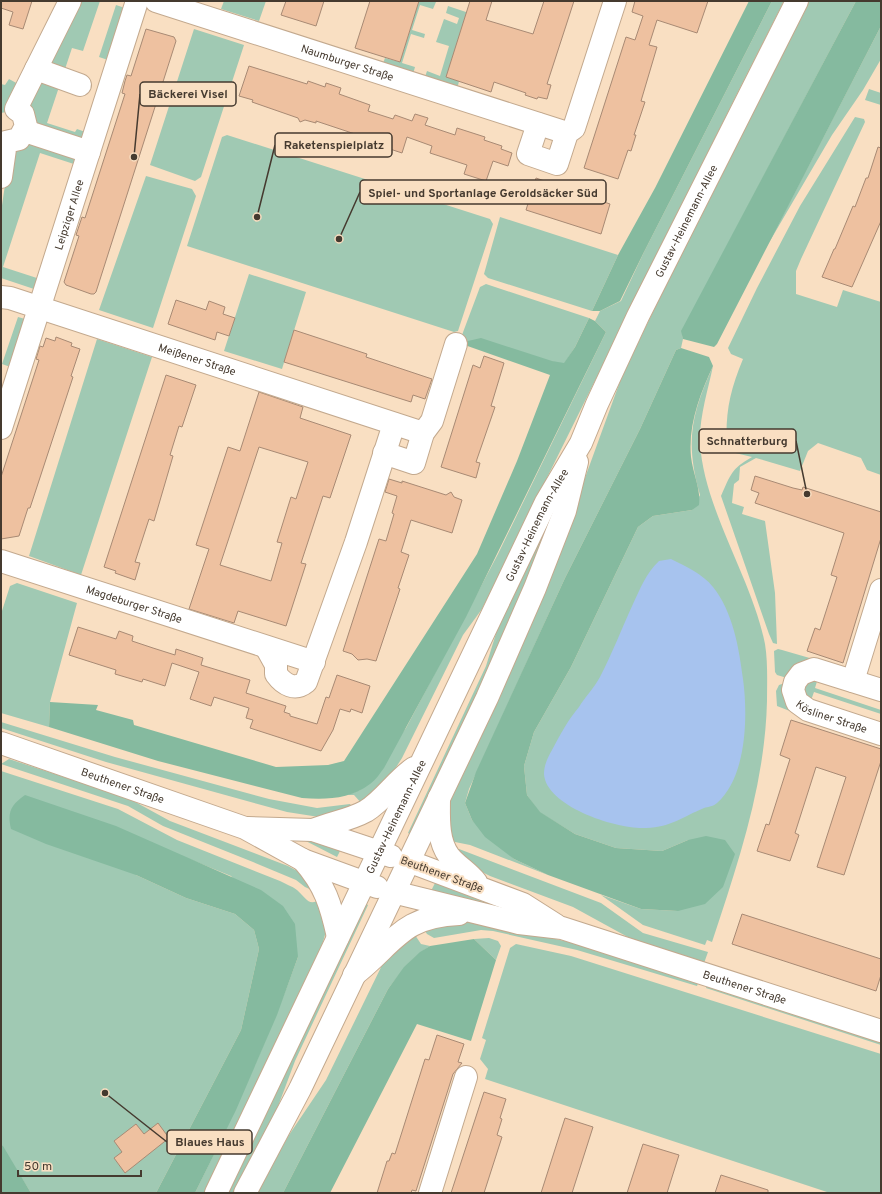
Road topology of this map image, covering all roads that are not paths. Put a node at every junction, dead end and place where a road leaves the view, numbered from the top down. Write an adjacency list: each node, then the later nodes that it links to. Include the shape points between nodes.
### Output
1 (70, 1): 6 (street)
2 (137, 1): 11 (street, Leipziger Allee)
3 (156, 1): 8 (street, Naumburger Straße)
4 (615, 1): 10 (street, via 574,128)
5 (797, 1): 19 (street, Gustav-Heinemann-Allee, via 638,316)
6 (36, 69): 7 (street); 9 (street, via 16,109 26,120)
7 (80, 85)
8 (538, 124): 10 (street, Naumburger Straße); 10 (street, via 528,154 557,164)
9 (25, 131): 11 (street); 12 (street, via 19,139 6,142)
10 (567, 133)
11 (89, 152): 14 (street, Leipziger Allee)
12 (1, 176)
13 (1, 297): 14 (street, Meißener Straße)
14 (40, 308): 16 (street, Meißener Straße); 17 (street, Leipziger Allee)
15 (456, 344): 18 (street, via 432,421)
16 (394, 424): 18 (street, Meißener Straße); 20 (street)
17 (1, 428)
18 (423, 433): 20 (street, via 414,463)
19 (581, 443): 29 (street, Gustav-Heinemann-Allee, via 546,502); 30 (street, Gustav-Heinemann-Allee, via 565,511 535,588 487,698)
20 (384, 453): 24 (street)
21 (1, 561): 23 (street, Magdeburger Straße)
22 (881, 590): 25 (street)
23 (266, 647): 24 (street, Magdeburger Straße); 24 (street, via 276,665 276,674 282,682 291,686 301,686 306,682)
24 (314, 662)
25 (853, 681): 26 (street, Kösliner Straße); 27 (street, Kösliner Straße, via 820,670 810,670 797,678 794,695 808,710)
26 (881, 690)
27 (881, 734)
28 (1, 743): 31 (street, Beuthener Straße)
29 (420, 764): 32 (street, via 403,775 366,810); 33 (street, Gustav-Heinemann-Allee)
30 (438, 798): 35 (street, Gustav-Heinemann-Allee); 37 (street, via 440,831 445,849)
31 (245, 828): 32 (street, Beuthener Straße); 34 (street, Beuthener Straße)
32 (313, 830): 33 (street, Beuthener Straße)
33 (378, 851): 35 (street, Beuthener Straße); 36 (street, Gustav-Heinemann-Allee)
34 (303, 860): 36 (street, Beuthener Straße); 41 (street, via 325,890)
35 (408, 861): 37 (street, Beuthener Straße); 38 (street, Gustav-Heinemann-Allee)
36 (363, 883): 38 (street, Beuthener Straße); 41 (street, Gustav-Heinemann-Allee)
37 (479, 886): 40 (street, Beuthener Straße, via 523,904)
38 (393, 892): 39 (street, Beuthener Straße); 42 (street, Gustav-Heinemann-Allee)
39 (476, 913): 40 (street, Beuthener Straße, via 519,923); 42 (street, via 448,914 414,923 398,934 370,963)
40 (562, 928): 43 (street, Beuthener Straße)
41 (338, 937): 45 (street, Gustav-Heinemann-Allee)
42 (354, 975): 46 (street, Gustav-Heinemann-Allee, via 300,1089)
43 (881, 1031)
44 (466, 1077): 47 (street)
45 (216, 1193)
46 (245, 1193)
47 (430, 1193)

